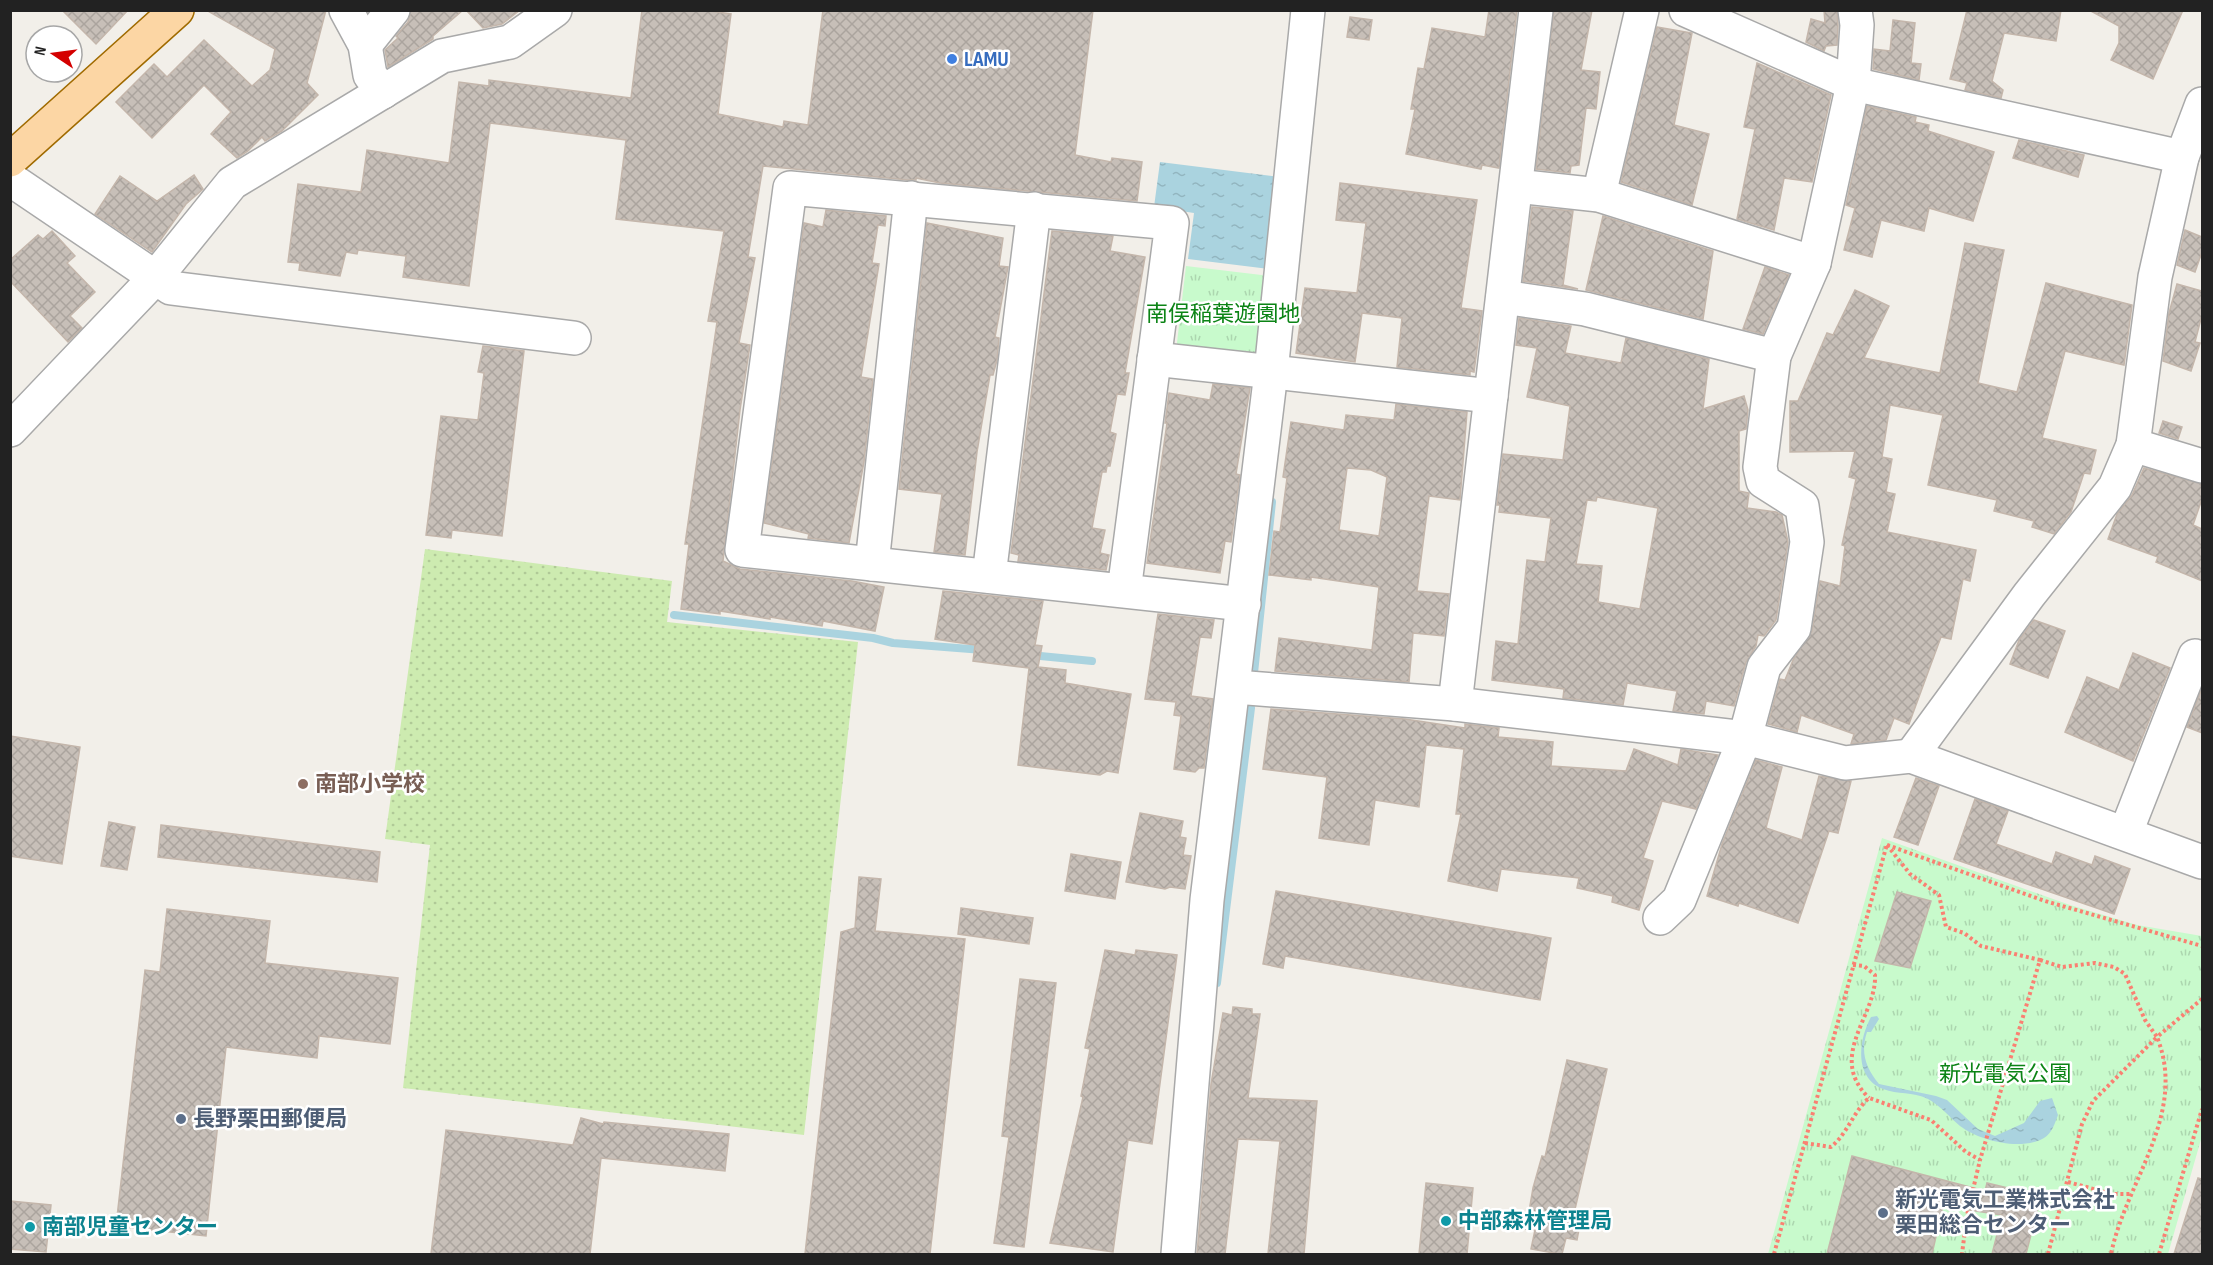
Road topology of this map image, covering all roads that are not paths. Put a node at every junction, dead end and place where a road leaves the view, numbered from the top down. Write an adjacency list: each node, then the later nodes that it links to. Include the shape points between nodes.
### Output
1 (177, 10): 15 (main road)
2 (346, 10): 10 (street)
3 (393, 10): 10 (street)
4 (555, 10): 12 (street, via 510,42 442,56)
5 (1308, 10): 27 (street)
6 (1536, 10): 17 (street)
7 (1642, 10): 18 (street)
8 (1686, 10): 11 (street)
9 (1855, 10): 11 (street)
10 (365, 45): 12 (street, via 370,75)
11 (1853, 84): 14 (street); 21 (street)
12 (383, 92): 22 (street, via 232,183)
13 (2202, 104): 14 (street)
14 (2182, 157): 30 (street, via 2155,277)
15 (10, 160)
16 (10, 179): 22 (street)
17 (1516, 186): 18 (street); 23 (street)
18 (1599, 195): 21 (street)
19 (911, 198): 20 (street); 32 (street); 32 (street, via 790,188 742,550)
20 (1034, 209): 26 (street, via 1172,223); 33 (street)
21 (1814, 263): 25 (street)
22 (155, 278): 24 (street, via 171,288); 29 (street)
23 (1503, 297): 25 (street, via 1585,309); 28 (street)
24 (574, 338)
25 (1774, 356): 39 (street, via 1760,467 1763,481 1802,506 1807,542 1794,628 1764,667)
26 (1154, 359): 27 (street); 34 (street)
27 (1271, 372): 28 (street); 35 (street)
28 (1491, 396): 38 (street)
29 (10, 430)
30 (2133, 445): 31 (street); 40 (street, via 2115,487)
31 (2202, 466)
32 (872, 564): 33 (street)
33 (989, 576): 34 (street)
34 (1124, 591): 35 (street)
35 (1244, 604): 37 (street)
36 (2202, 659): 41 (street, via 2195,656)
37 (1235, 687): 38 (street); 44 (street, via 1208,900)
38 (1455, 704): 39 (street)
39 (1745, 738): 40 (street, via 1845,763); 43 (street, via 1678,900)
40 (1911, 756): 41 (street)
41 (2126, 832): 42 (street)
42 (2202, 861)
43 (1660, 918)
44 (1178, 1254)

